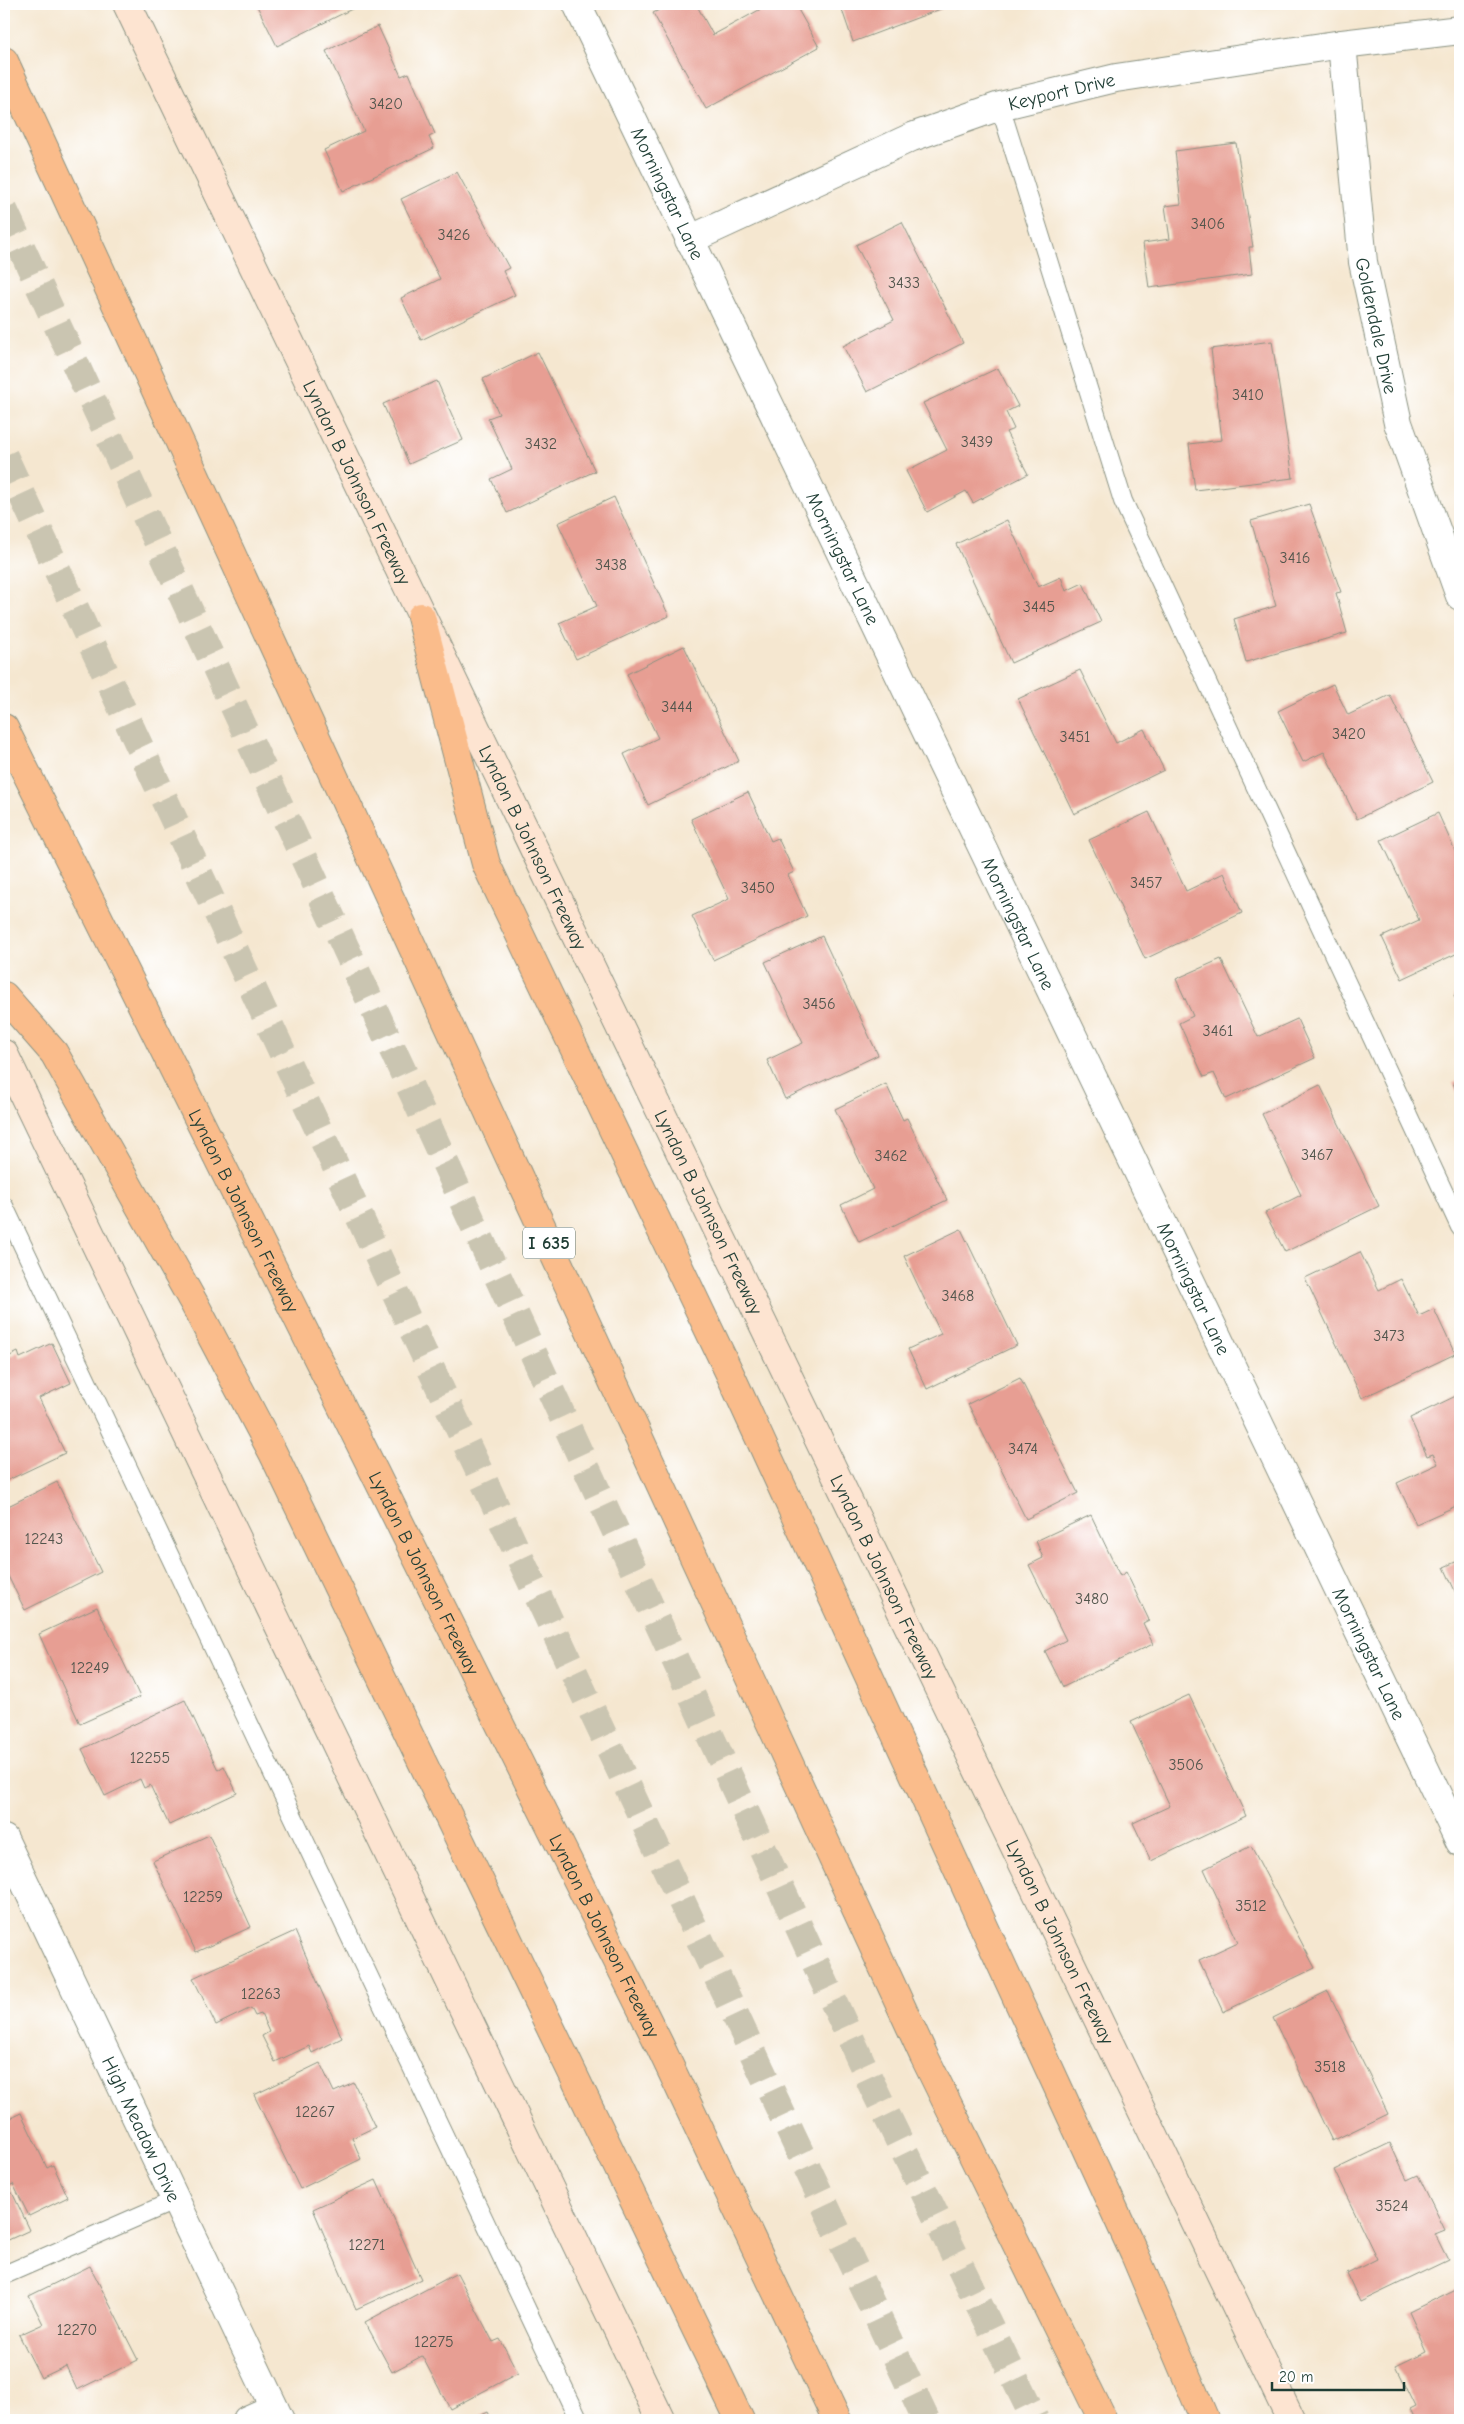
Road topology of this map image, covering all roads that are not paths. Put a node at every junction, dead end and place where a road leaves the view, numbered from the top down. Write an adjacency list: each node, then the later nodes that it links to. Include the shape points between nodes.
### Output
1 (127, 4): 9 (main road, Lyndon B Johnson Freeway)
2 (576, 4): 7 (street, Morningstar Lane)
3 (1460, 30): 4 (street, Keyport Drive)
4 (1342, 44): 6 (street, Keyport Drive, via 1116,78); 8 (street, Goldendale Drive, via 1363,262 1398,423)
5 (4, 60): 25 (highway, I 635, via 924,2056)
6 (1000, 106): 7 (street, Keyport Drive, via 912,137); 14 (lane, via 1123,501)
7 (689, 240): 16 (street, Morningstar Lane)
8 (1460, 596)
9 (421, 617): 26 (highway, via 486,864 734,1383 1135,2255); 27 (main road, Lyndon B Johnson Freeway)
10 (4, 728): 24 (highway, Lyndon B Johnson Freeway, via 659,2044)
11 (4, 996): 23 (highway, via 54,1053 195,1305 273,1453)
12 (4, 1054): 22 (main road)
13 (4, 1206): 21 (lane)
14 (1460, 1227)
15 (4, 1838): 17 (street, High Meadow Drive)
16 (1460, 1842)
17 (176, 2200): 18 (lane); 19 (street, High Meadow Drive)
18 (4, 2275)
19 (277, 2414): 20 (street)
20 (247, 2420)
21 (580, 2420)
22 (661, 2420)
23 (740, 2420)
24 (837, 2420)
25 (1103, 2420)
26 (1205, 2420)
27 (1291, 2420)

